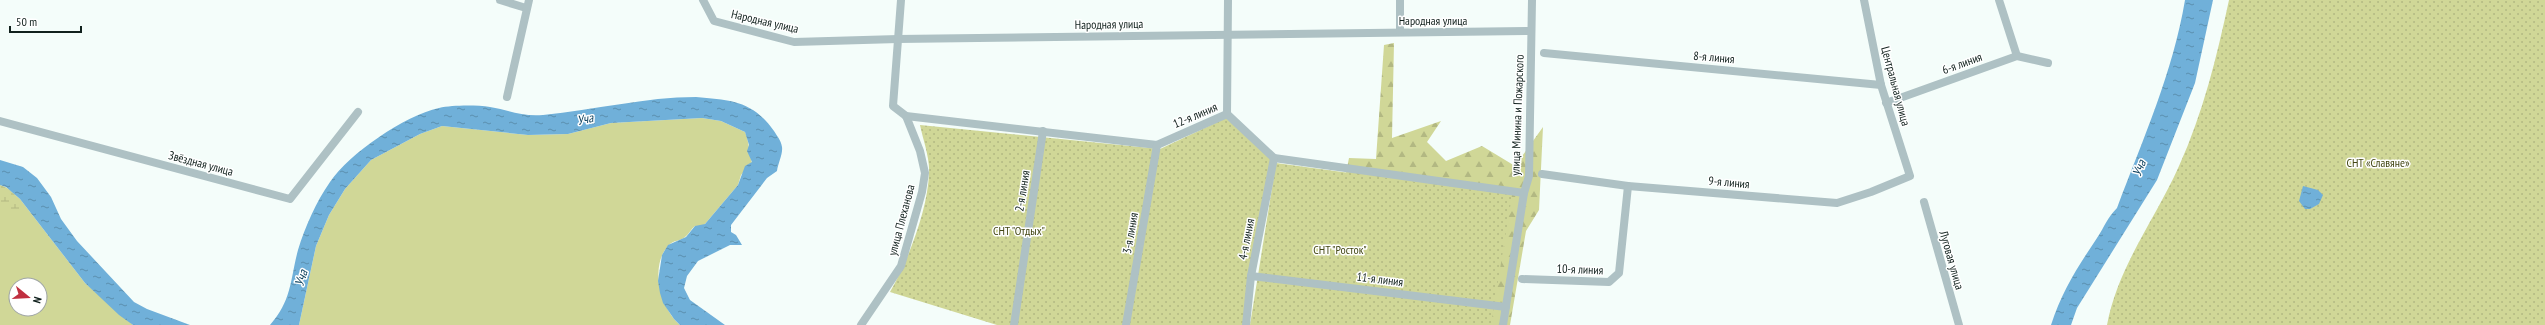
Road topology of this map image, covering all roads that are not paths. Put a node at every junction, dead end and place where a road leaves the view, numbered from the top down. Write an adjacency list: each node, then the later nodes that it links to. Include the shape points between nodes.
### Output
1 (500, 0): 9 (street)
2 (703, 0): 13 (street, Народная улица, via 714,21 794,42)
3 (901, 0): 13 (street, улица Плеханова)
4 (1228, 0): 12 (street)
5 (1400, 0): 11 (street)
6 (1532, 0): 10 (street, улица Минина и Пожарского)
7 (1864, 0): 17 (street, Центральная улица)
8 (1999, 0): 15 (street)
9 (527, 4): 18 (street)
10 (1531, 31): 11 (street, Народная улица); 30 (street, улица Минина и Пожарского, via 1529,176)
11 (1400, 32): 12 (street, Народная улица)
12 (1228, 35): 13 (street, Народная улица); 21 (street)
13 (898, 38): 22 (street, улица Плеханова, via 893,106)
14 (1544, 53): 17 (street, 8-я линия)
15 (2017, 56): 16 (street); 19 (street, 6-я линия)
16 (2048, 63)
17 (1881, 85): 19 (street, Центральная улица)
18 (507, 97)
19 (1886, 102): 28 (street, Центральная улица)
20 (358, 112): 23 (street, Звёздная улица, via 290,199)
21 (1227, 114): 25 (street, 12-я линия); 26 (street, 12-я линия)
22 (906, 116): 24 (street); 35 (street, улица Плеханова, via 920,151 925,173 922,192 901,266)
23 (0, 121)
24 (1043, 131): 25 (street); 36 (street, 2-я линия)
25 (1157, 145): 37 (street, 3-я линия)
26 (1274, 158): 30 (street); 32 (street, 4-я линия)
27 (1542, 174): 29 (street, 9-я линия)
28 (1910, 176): 29 (street, 9-я линия, via 1837,203)
29 (1628, 186): 33 (street, 10-я линия, via 1618,273 1609,282)
30 (1524, 194): 34 (street, улица Минина и Пожарского)
31 (1924, 202): 40 (street, Луговая улица)
32 (1251, 276): 34 (street, 11-я линия); 38 (street, 4-я линия)
33 (1522, 279)
34 (1506, 307): 39 (street, улица Минина и Пожарского)
35 (861, 325)
36 (1014, 325)
37 (1126, 325)
38 (1246, 325)
39 (1503, 325)
40 (1958, 325)

